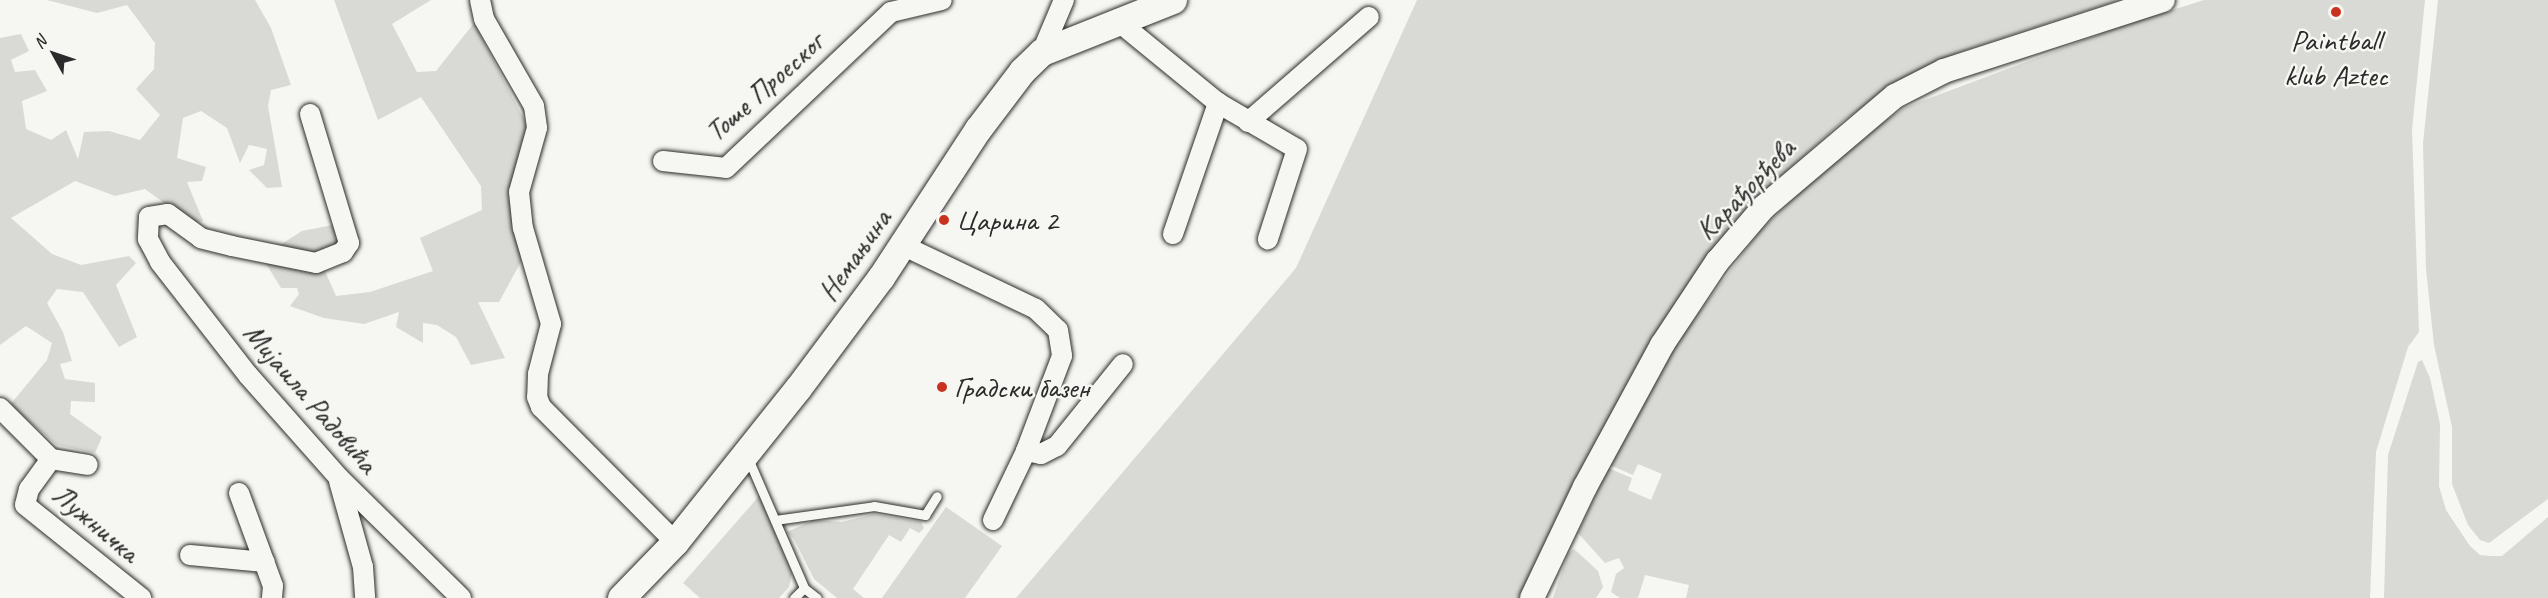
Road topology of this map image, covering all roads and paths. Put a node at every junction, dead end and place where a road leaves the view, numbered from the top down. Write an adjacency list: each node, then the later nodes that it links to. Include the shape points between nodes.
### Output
1 (480, 0): 28 (street, via 483,19 534,106 537,128 519,192 523,228 550,324 538,374 537,398)
2 (942, 0): 6 (street, Тоше Проеског)
3 (1064, 0): 9 (street)
4 (1173, 0): 8 (main road, Немањина)
5 (2163, 0): 39 (street, Карађорђева, via 1944,71 1895,96 1764,207 1717,262 1662,345 1585,487)
6 (895, 6): 13 (street, Тоше Проеског, via 726,168)
7 (1370, 16): 12 (street)
8 (1119, 22): 9 (main road, Немањина); 10 (street)
9 (1042, 52): 16 (main road, Немањина, via 1003,93)
10 (1218, 103): 12 (street); 14 (street)
11 (310, 114): 23 (street, Мијаила Радовића, via 349,243 343,252 316,263 201,238 168,214 149,218 148,239 160,262 248,375)
12 (1248, 122): 15 (street, via 1297,149)
13 (663, 161)
14 (1173, 234)
15 (1268, 238)
16 (902, 245): 19 (street, via 1036,309 1058,330 1062,356); 20 (main road, Немањина)
17 (1124, 364): 19 (street, via 1057,446 1041,454)
18 (0, 408): 21 (street, Лужничка)
19 (1026, 451): 27 (street)
20 (746, 454): 26 (lane); 28 (main road, Немањина)
21 (51, 459): 22 (street, Лужничка); 32 (street, Лужничка, via 29,489 26,505)
22 (88, 465)
23 (339, 478): 34 (street, via 363,567); 35 (street, Мијаила Радовића)
24 (239, 493): 30 (street)
25 (937, 496): 26 (lane, via 925,515 874,506)
26 (775, 520): 31 (lane)
27 (993, 520)
28 (675, 542): 36 (main road, Немањина)
29 (190, 555): 30 (street)
30 (265, 562): 33 (street)
31 (804, 588): 37 (lane); 38 (lane)
32 (141, 598)
33 (272, 598)
34 (365, 598)
35 (461, 598)
36 (621, 598)
37 (794, 598)
38 (817, 598)
39 (1532, 598)

